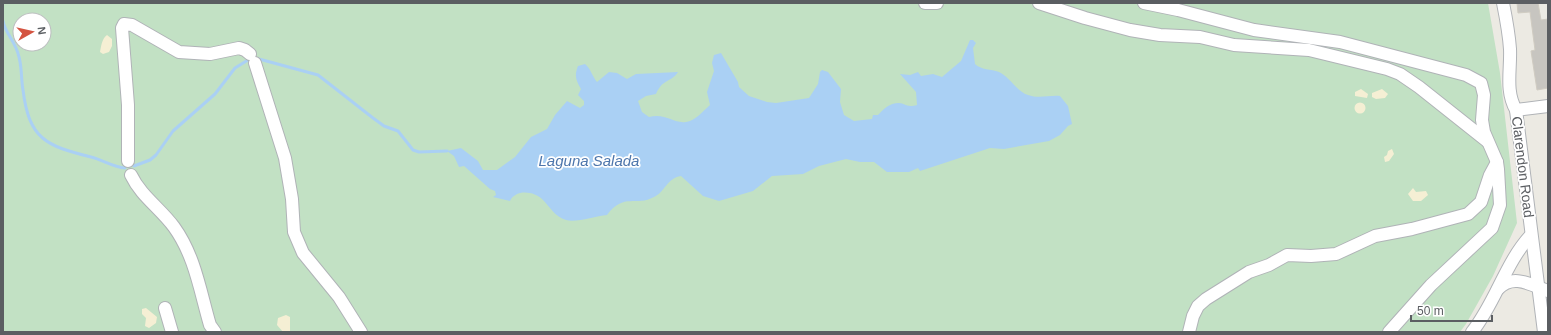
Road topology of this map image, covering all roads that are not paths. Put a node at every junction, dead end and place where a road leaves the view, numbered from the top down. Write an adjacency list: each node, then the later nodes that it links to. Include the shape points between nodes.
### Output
1 (925, 3): 2 (street)
2 (937, 3)
3 (1039, 3): 8 (street, via 1130,30 1200,37 1234,45 1309,50 1387,69 1400,74 1419,87)
4 (1144, 3): 8 (street, via 1254,30 1340,42 1466,75 1481,83 1484,95 1482,120)
5 (1503, 3): 7 (street, Clarendon Road, via 1510,48 1508,91)
6 (1548, 106): 7 (street)
7 (1516, 110): 12 (street, Clarendon Road)
8 (1487, 141): 10 (street)
9 (128, 161): 18 (street, via 128,105 122,28 124,24 132,25 179,52 210,54 239,48 245,50 252,59 285,158 294,232 303,253 335,292)
10 (1497, 162): 19 (street, via 1481,202 1468,214 1401,232 1375,236 1336,254 1287,255 1249,272 1206,299 1198,306); 20 (street, via 1500,205 1492,228 1431,285)
11 (131, 174): 17 (street, via 137,187 183,241 196,270 210,325)
12 (1532, 235): 13 (street, Clarendon Road); 14 (street, via 1513,259)
13 (1543, 289): 14 (street, via 1529,282 1515,281 1507,282); 22 (street, Clarendon Road)
14 (1497, 290): 21 (street)
15 (165, 308): 16 (street)
16 (172, 332)
17 (215, 332)
18 (361, 332)
19 (1189, 332)
20 (1389, 332)
21 (1472, 332)
22 (1544, 332)

